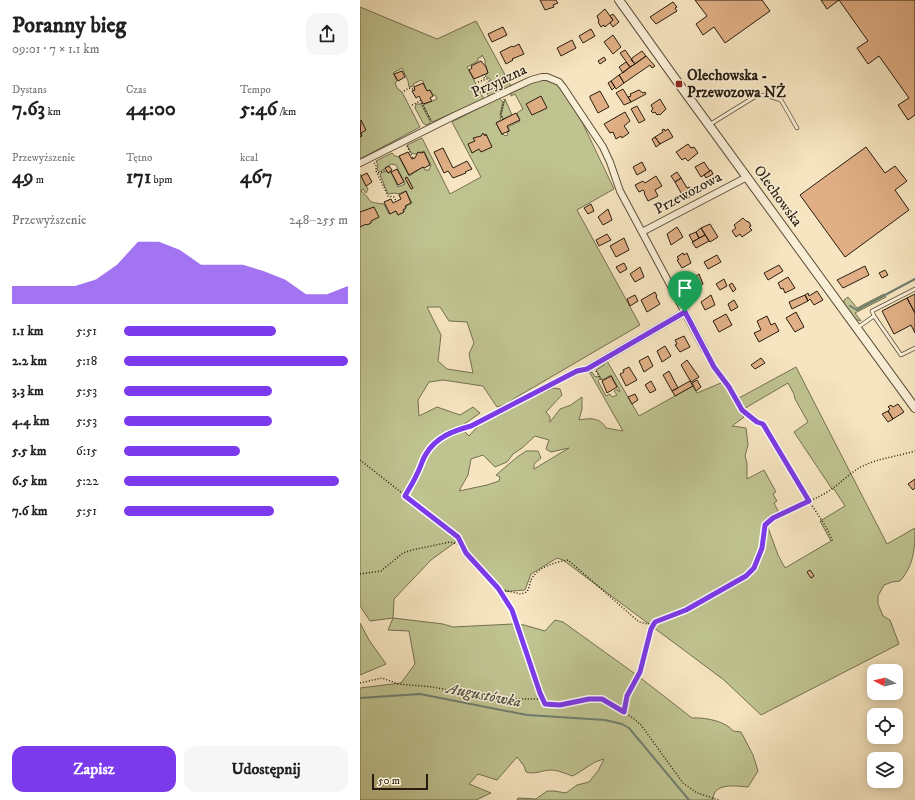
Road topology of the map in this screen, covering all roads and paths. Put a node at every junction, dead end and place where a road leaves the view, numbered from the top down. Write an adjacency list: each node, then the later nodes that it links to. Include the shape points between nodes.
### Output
1 (619, 0): 10 (street, Olechowska)
2 (482, 75): 3 (path)
3 (485, 79): 4 (path); 7 (path)
4 (478, 82)
5 (413, 89): 6 (path)
6 (404, 91)
7 (499, 95): 9 (path, via 504,100 501,114); 11 (street, Przyjazna); 20 (street, Przyjazna, via 536,78 547,77 559,82 603,147)
8 (412, 105): 11 (path, via 420,100)
9 (503, 120)
10 (709, 125): 12 (lane, via 756,96 765,95 782,100); 19 (street, Olechowska)
11 (434, 126): 13 (street, Przyjazna)
12 (797, 128)
13 (404, 141): 14 (street, Przyjazna); 15 (path)
14 (371, 158): 16 (street, Przyjazna); 18 (path)
15 (413, 158)
16 (360, 163)
17 (386, 170): 18 (path)
18 (378, 173): 21 (path, via 388,196 394,197)
19 (747, 177): 22 (street, Przewozowa); 26 (street, Olechowska)
20 (620, 191): 22 (street, Przewozowa)
21 (396, 201)
22 (642, 232): 24 (street, Przewozowa)
23 (915, 289): 25 (lane, via 872,311)
24 (685, 312): 28 (street, Przewozowa); 29 (street)
25 (874, 316): 26 (lane); 27 (lane, via 901,355)
26 (857, 328): 32 (street, Olechowska)
27 (915, 348)
28 (705, 350): 36 (path, via 742,410 763,424)
29 (593, 365): 30 (street); 31 (path)
30 (587, 369): 35 (path, via 577,371 471,426 444,436 434,443 426,454)
31 (602, 381)
32 (915, 408)
33 (915, 451): 36 (path, via 867,464 824,494)
34 (360, 460): 35 (path)
35 (405, 496): 38 (path, via 458,537)
36 (809, 501): 37 (path); 41 (path, via 773,518 765,525 762,548 754,568 746,576 686,610)
37 (833, 542)
38 (462, 545): 39 (path, via 450,542 412,550 403,553 382,571); 40 (path, via 466,553)
39 (360, 574)
40 (498, 588): 41 (path, via 521,594 527,592 536,573 555,562 568,560 639,622); 43 (path, via 512,610)
41 (655, 622): 44 (path, via 640,672 627,696)
42 (360, 683): 43 (path, via 382,678 398,684 434,687 487,699 539,699)
43 (544, 702): 44 (path, via 560,705 602,699)
44 (624, 712): 45 (path, via 640,725 683,782 697,793)
45 (719, 800)

